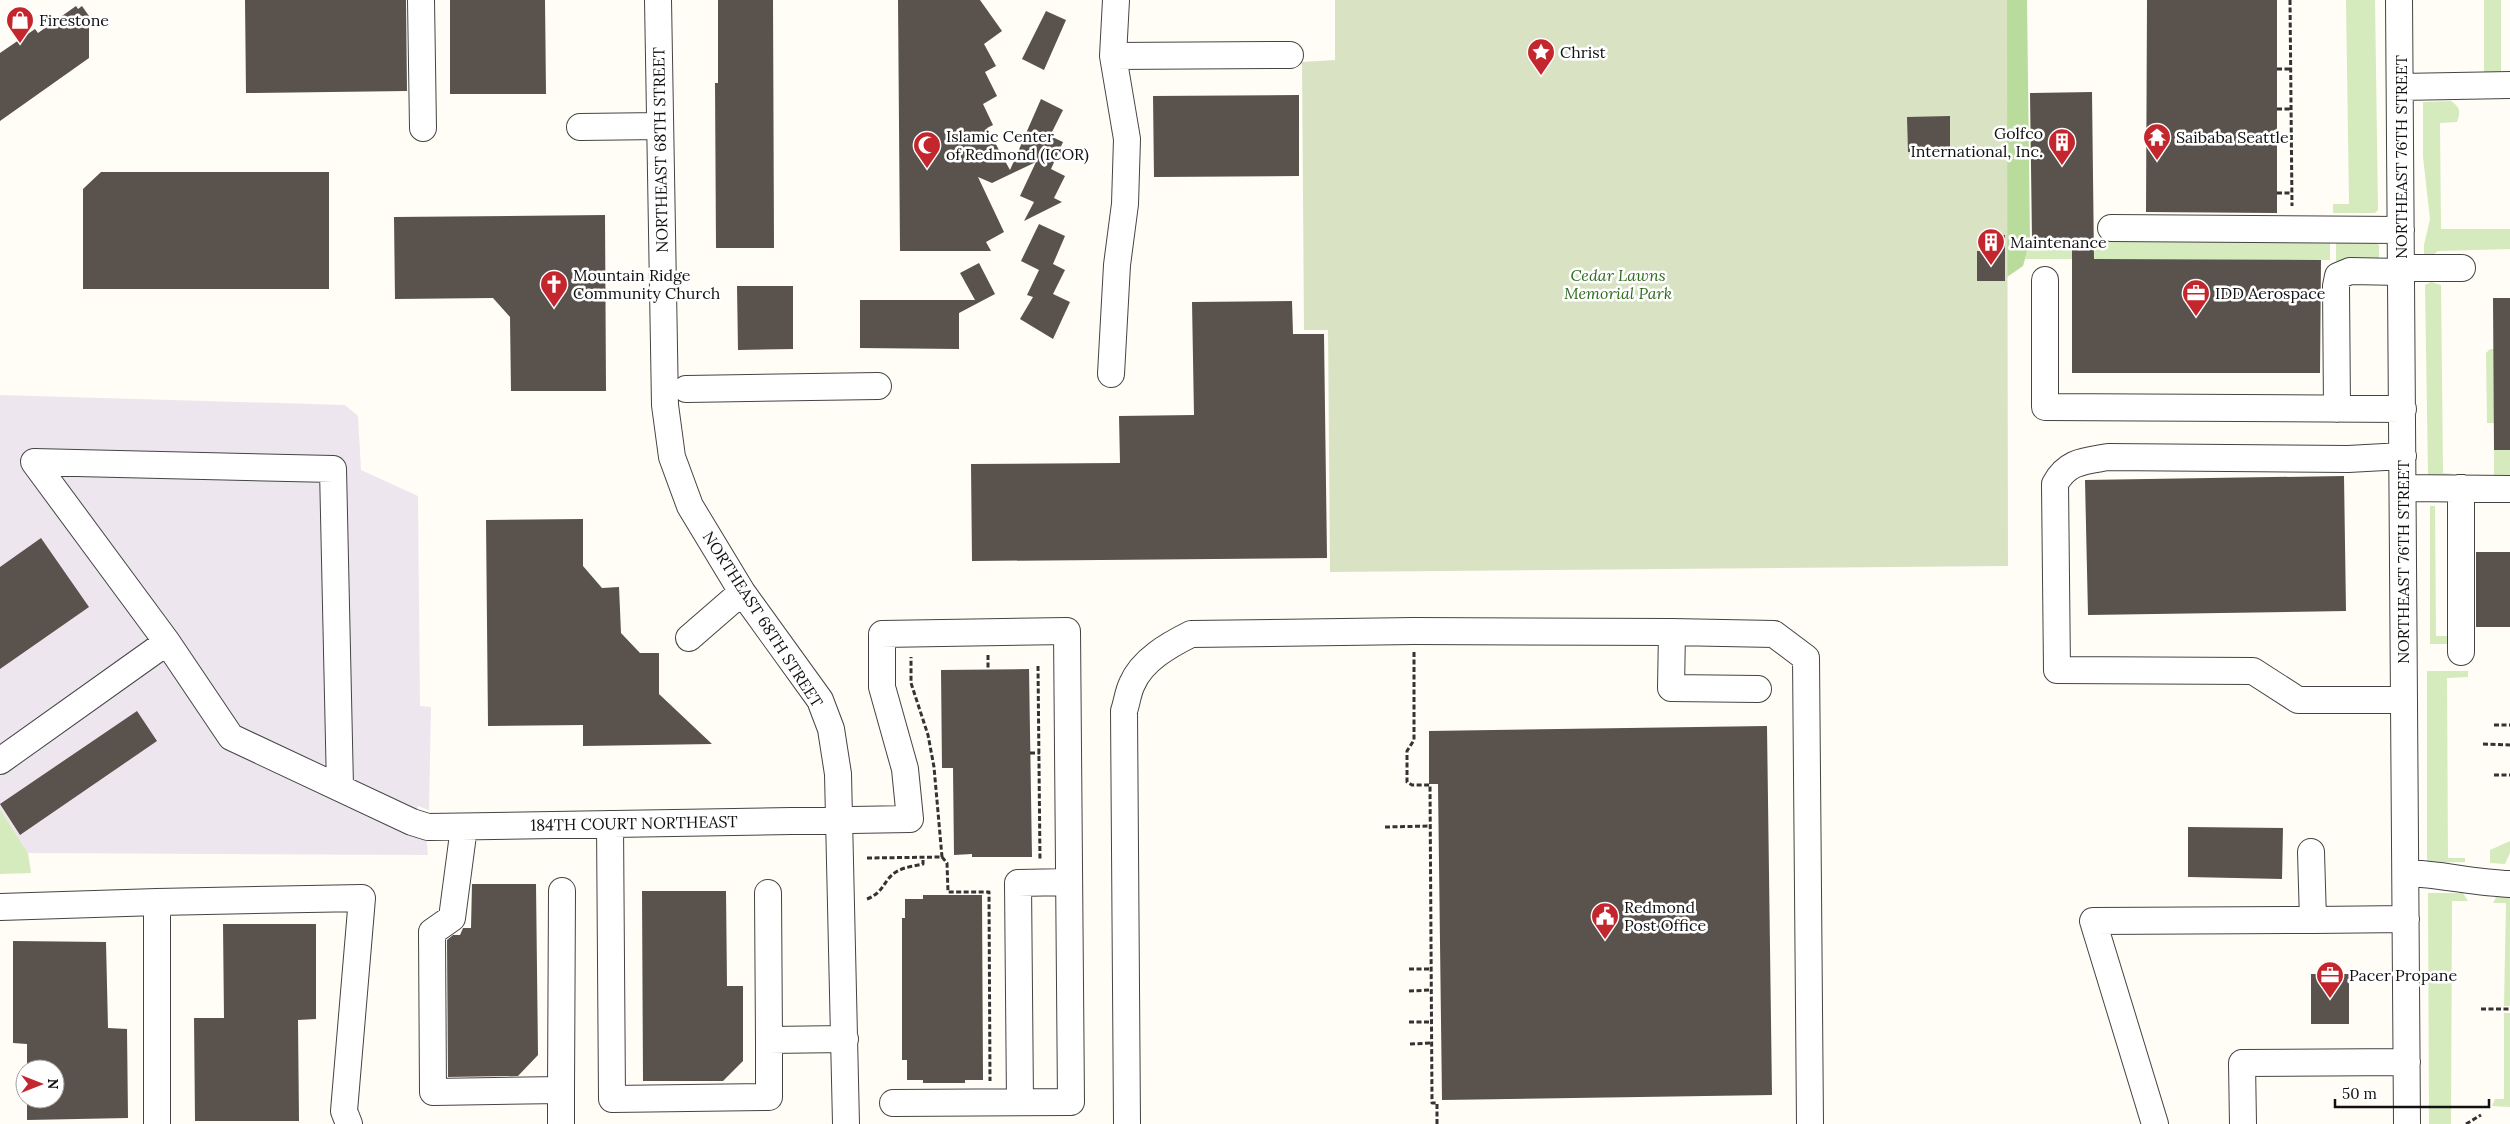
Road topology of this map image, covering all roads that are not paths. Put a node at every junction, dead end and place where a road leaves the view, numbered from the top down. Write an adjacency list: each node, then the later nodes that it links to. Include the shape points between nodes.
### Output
1 (421, 0): 11 (street)
2 (658, 0): 10 (street, NORTHEAST 68TH STREET)
3 (1116, 0): 6 (street)
4 (2400, 0): 8 (street, NORTHEAST 76TH STREET)
5 (1290, 55): 6 (street)
6 (1113, 56): 17 (street, via 1127,139)
7 (2510, 85): 8 (street)
8 (2400, 87): 13 (street, NORTHEAST 76TH STREET)
9 (580, 126): 10 (street)
10 (660, 126): 26 (street, NORTHEAST 68TH STREET, via 665,405 672,458 690,506)
11 (423, 128)
12 (2111, 228): 13 (street)
13 (2401, 230): 15 (street, NORTHEAST 76TH STREET)
14 (2462, 268): 15 (street)
15 (2402, 270): 20 (street, via 2350,271 2338,276); 21 (street, NORTHEAST 76TH STREET)
16 (2045, 280): 20 (street, via 2045,407)
17 (1111, 374)
18 (878, 386): 19 (street)
19 (686, 389)
20 (2337, 409): 21 (street)
21 (2402, 409): 22 (street, NORTHEAST 76TH STREET)
22 (2402, 456): 23 (street, NORTHEAST 76TH STREET); 32 (street, via 2348,459 2108,458 2079,462 2061,472 2055,484 2057,670 2253,671 2298,700)
23 (2403, 488): 24 (street); 32 (street, NORTHEAST 76TH STREET)
24 (2461, 488): 25 (street); 30 (street)
25 (2510, 488)
26 (742, 592): 28 (street); 35 (street, NORTHEAST 68TH STREET, via 820,700 830,729 838,774)
27 (1672, 632): 31 (street, via 1671,688); 59 (street, via 1191,634 1150,660 1132,683 1124,711); 60 (street, via 1774,634 1806,658)
28 (689, 638)
29 (166, 642): 33 (street); 34 (street, via 231,737); 34 (street, via 34,462 333,468)
30 (2461, 652)
31 (1758, 689)
32 (2404, 700): 39 (street, NORTHEAST 76TH STREET)
33 (0, 761)
34 (340, 787): 37 (street, 184TH COURT NORTHEAST, via 428,827)
35 (839, 819): 36 (street, 184TH COURT NORTHEAST); 40 (street, 184TH COURT NORTHEAST, via 910,819 905,769 882,687 882,634 1067,631); 48 (street, NORTHEAST 68TH STREET)
36 (610, 824): 37 (street, 184TH COURT NORTHEAST); 49 (street, via 612,1099 769,1097)
37 (464, 826): 51 (street, via 452,918 432,932 432,1092)
38 (2311, 852): 47 (street)
39 (2406, 873): 41 (street, via 2433,874 2482,884); 46 (street, NORTHEAST 76TH STREET)
40 (1069, 882): 52 (street, via 1018,882); 52 (street, via 1072,1102)
41 (2510, 884)
42 (562, 891): 51 (street)
43 (768, 892): 49 (street)
44 (157, 902): 45 (street); 55 (street); 56 (street, via 362,898 344,1111)
45 (0, 907)
46 (2406, 919): 47 (street); 50 (street, NORTHEAST 76TH STREET)
47 (2313, 920): 61 (street, via 2093,922)
48 (845, 1039): 49 (street); 58 (street, NORTHEAST 68TH STREET)
49 (769, 1040)
50 (2407, 1062): 62 (street, via 2242,1063); 63 (street, NORTHEAST 76TH STREET)
51 (561, 1090): 57 (street)
52 (1020, 1102): 54 (street)
53 (893, 1103): 54 (street)
54 (980, 1105)
55 (157, 1124)
56 (349, 1124)
57 (561, 1124)
58 (846, 1124)
59 (1126, 1124)
60 (1810, 1124)
61 (2155, 1124)
62 (2243, 1124)
63 (2407, 1124)

